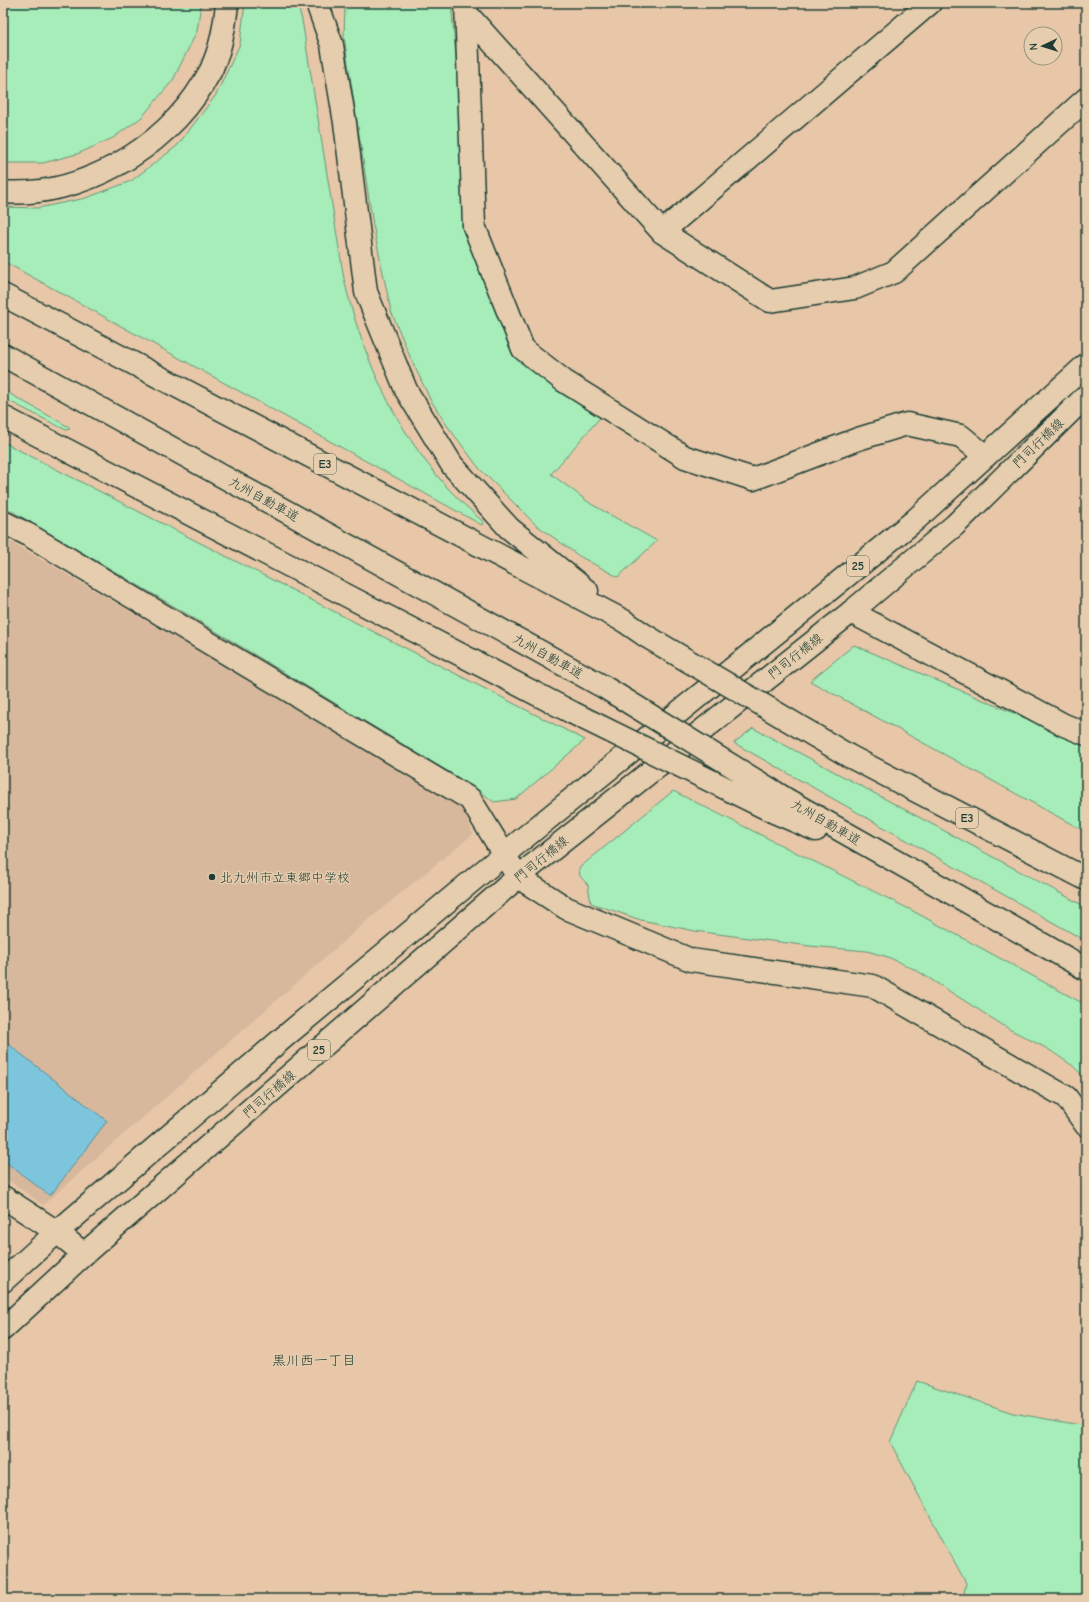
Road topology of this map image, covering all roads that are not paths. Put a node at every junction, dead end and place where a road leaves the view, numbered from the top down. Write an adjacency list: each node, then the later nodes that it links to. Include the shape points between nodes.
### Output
1 (227, 3): 6 (main road, via 224,31 213,66 193,101 171,126 117,165 91,177 56,189)
2 (317, 3): 16 (main road, via 332,45 345,123 366,292 406,390 452,465 509,528)
3 (930, 3): 7 (main road)
4 (467, 9): 7 (main road); 13 (main road, via 474,226 523,349 564,381 685,457 753,479 858,438 907,424 961,436)
5 (1086, 99): 7 (main road, via 894,272 855,288 770,301)
6 (3, 192)
7 (662, 232)
8 (3, 295): 16 (main road, E3)
9 (3, 355): 18 (main road, 九州自動車道, bridge, via 604,687)
10 (1086, 365): 13 (main road, 門司行橋線 / 25)
11 (1086, 396): 15 (main road, 門司行橋線 / 25, via 955,525)
12 (3, 417): 18 (main road, bridge, via 573,713)
13 (985, 456): 19 (main road, 門司行橋線 / 25, via 914,521)
14 (3, 522): 19 (main road, via 34,538 470,799)
15 (851, 612): 17 (main road, via 1064,725); 20 (main road, 門司行橋線 / 25)
16 (624, 621): 21 (main road, E3, bridge, via 849,756)
17 (1086, 734)
18 (781, 807): 22 (main road, 九州自動車道, via 916,873)
19 (504, 855): 20 (main road); 25 (main road, 門司行橋線 / 25, via 283,1038)
20 (518, 877): 23 (main road, via 566,908 692,960 873,986 1066,1097); 26 (main road, 門司行橋線 / 25)
21 (1086, 879)
22 (1086, 969)
23 (1086, 1125)
24 (3, 1197): 25 (main road)
25 (57, 1232): 26 (main road); 27 (main road, 門司行橋線 / 25)
26 (84, 1254): 28 (main road, 門司行橋線 / 25)
27 (3, 1281)
28 (3, 1329)

